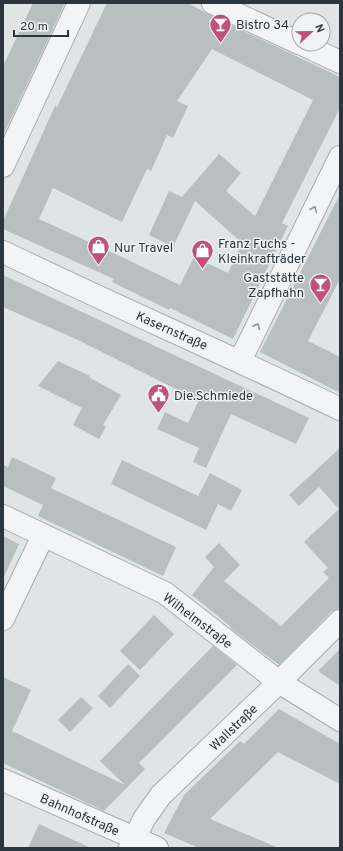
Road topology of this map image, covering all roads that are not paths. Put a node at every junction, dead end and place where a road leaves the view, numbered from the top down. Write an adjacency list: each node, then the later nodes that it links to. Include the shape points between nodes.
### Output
1 (79, 3): 7 (street)
2 (213, 3): 3 (street)
3 (291, 39)
4 (319, 52): 5 (street)
5 (340, 62)
6 (340, 157): 9 (street, one-way to 6)
7 (3, 166)
8 (3, 252): 9 (street, Kasernstraße)
9 (240, 361): 10 (street, Kasernstraße)
10 (340, 409)
11 (3, 516): 12 (street, Wilhelmstraße)
12 (43, 536): 13 (street); 15 (street, Wilhelmstraße, via 165,593)
13 (3, 619)
14 (340, 622): 15 (street, Wallstraße)
15 (279, 682): 16 (street, Wilhelmstraße); 18 (street, Wallstraße, via 161,795 144,819)
16 (340, 720)
17 (3, 780): 18 (street, Bahnhofstraße)
18 (132, 843): 19 (street, Bahnhofstraße)
19 (157, 848)

